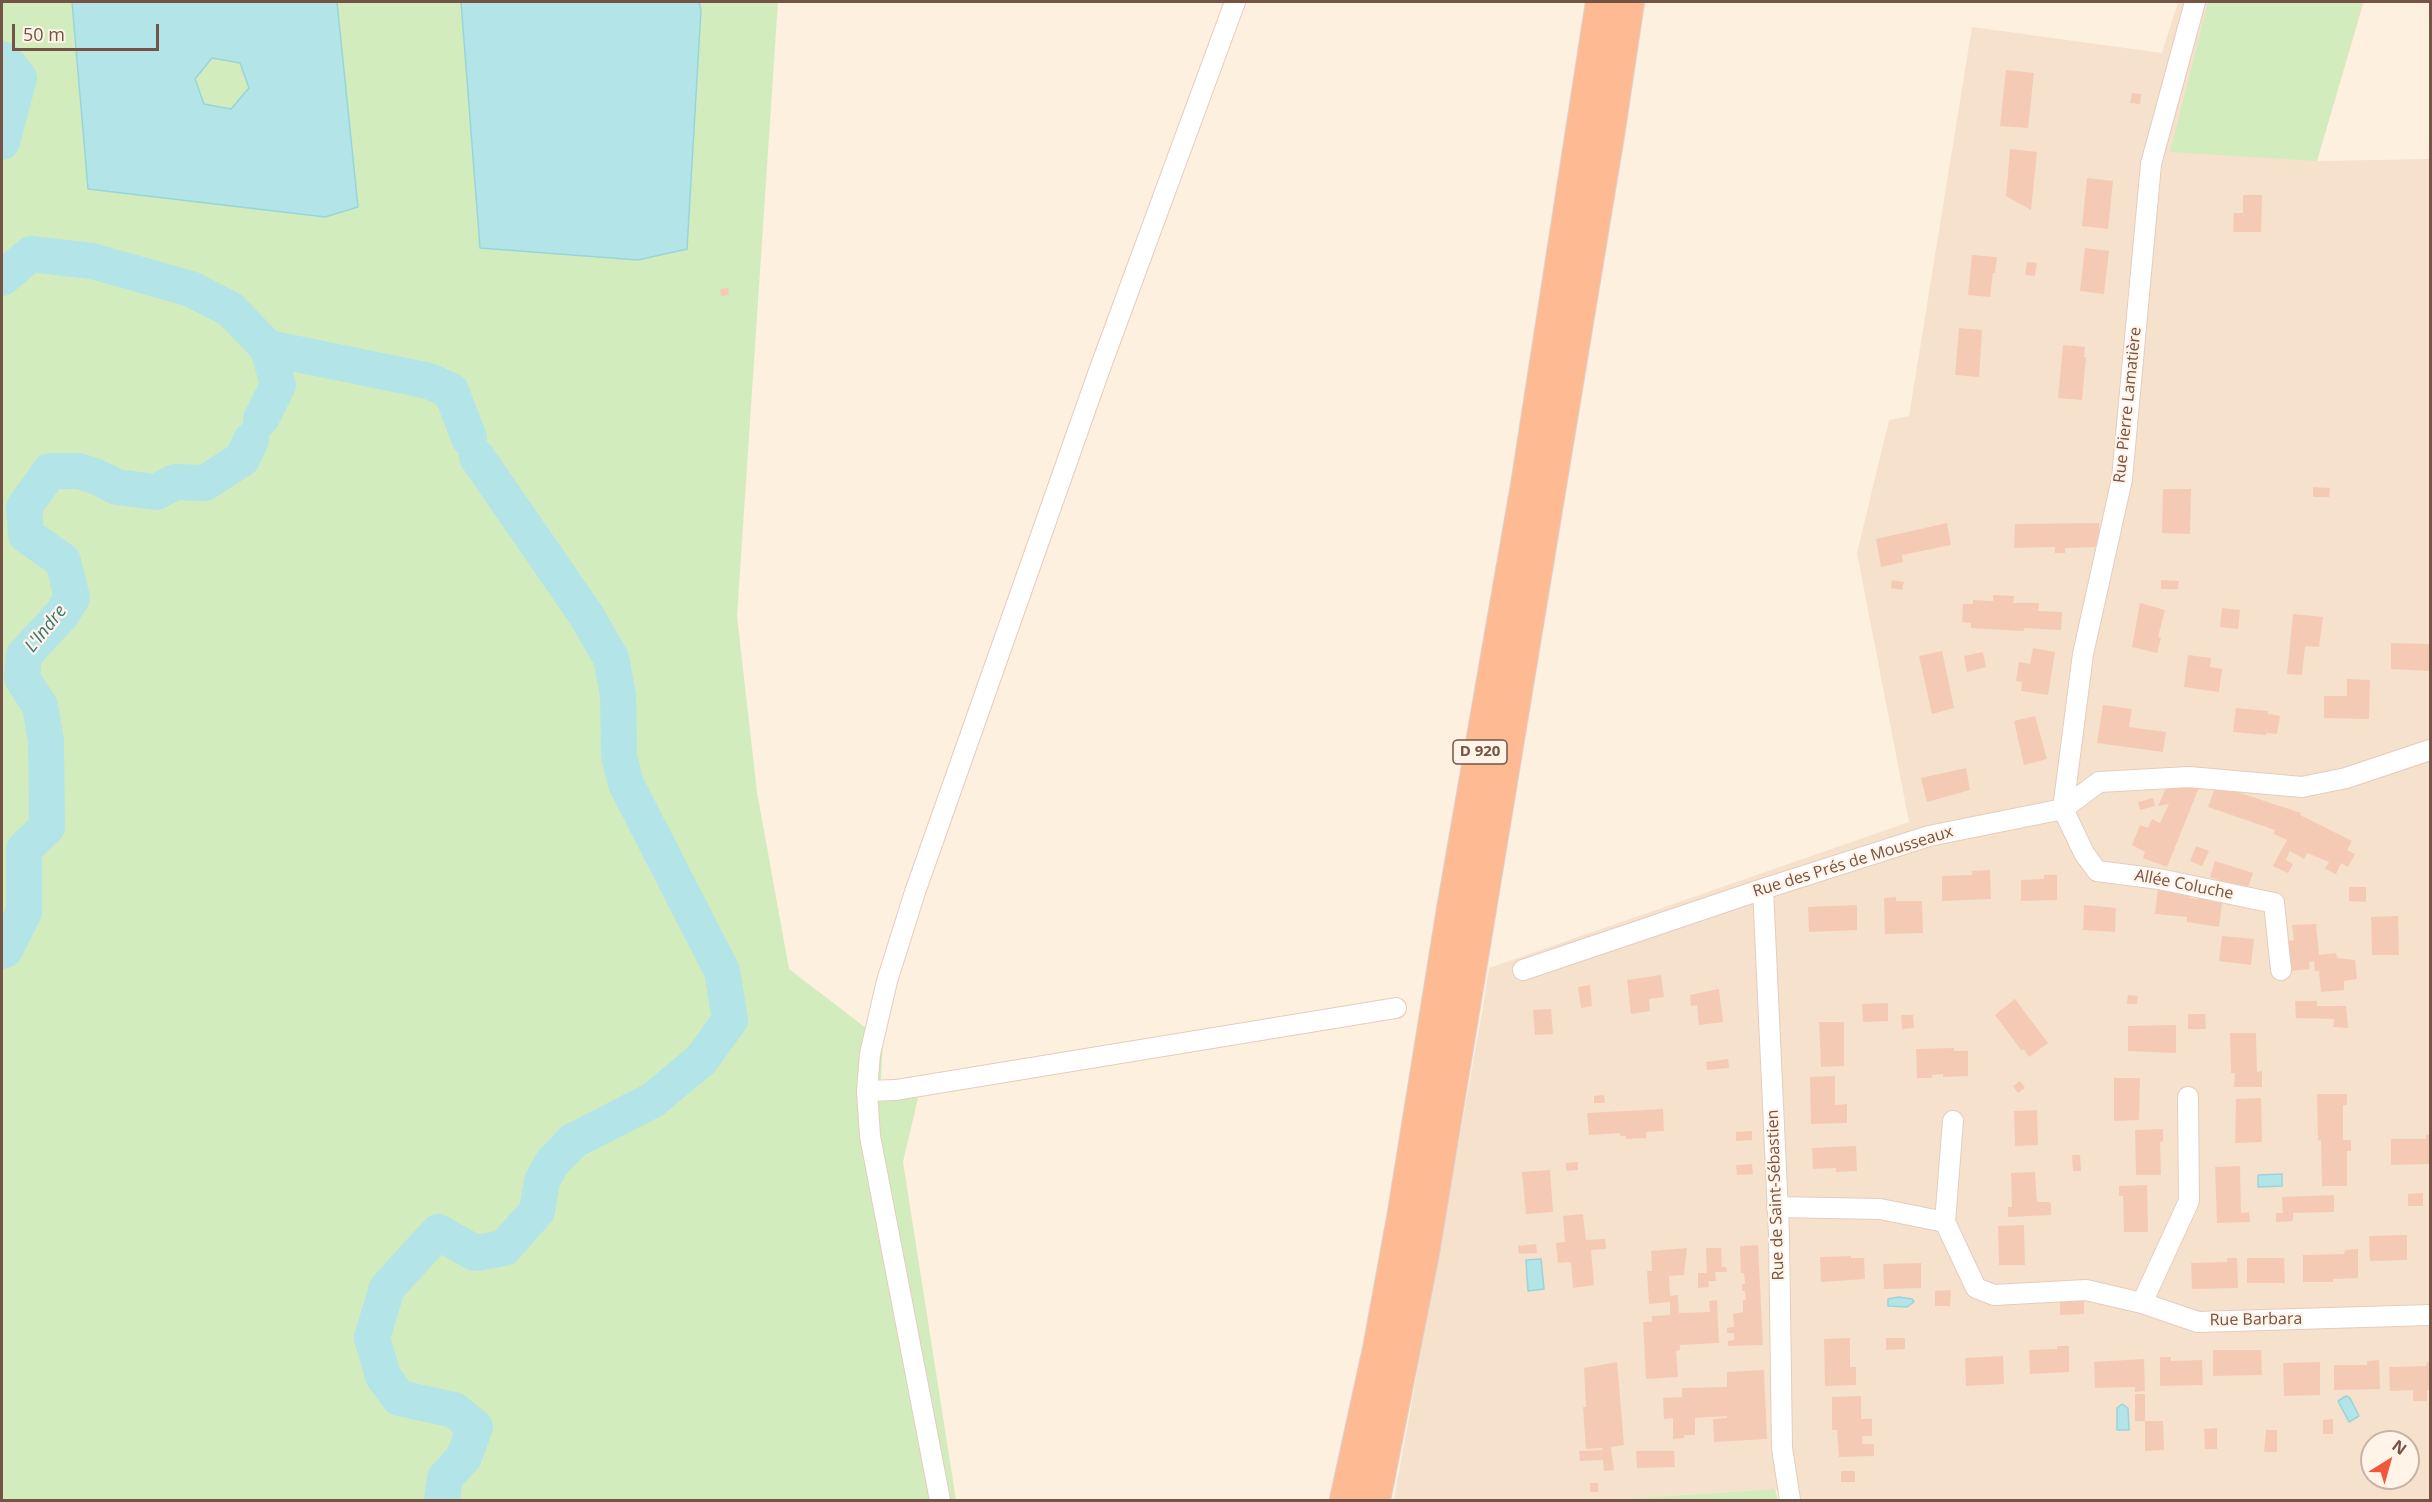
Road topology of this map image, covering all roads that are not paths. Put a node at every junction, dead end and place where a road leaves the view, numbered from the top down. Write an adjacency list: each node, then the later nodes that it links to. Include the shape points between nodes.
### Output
1 (1235, 2): 10 (street, via 1095,382 915,891 887,981 870,1054)
2 (2195, 2): 5 (street, Rue Pierre Lamatière, via 2151,164 2122,479 2083,654)
3 (1621, 3): 18 (highway, D 920, via 1527,485 1380,1349); 19 (highway, D 920, via 1609,129 1423,1253)
4 (2430, 750): 5 (street, Rue des Prés de Mousseaux, via 2346,778 2302,787 2189,777 2099,782)
5 (2063, 809): 6 (street, Rue des Prés de Mousseaux, via 1929,836); 8 (street, Allée Coluche, via 2097,871 2159,879 2274,903)
6 (1762, 889): 7 (street, Rue des Prés de Mousseaux); 13 (street, Rue de Saint-Sébastien)
7 (1523, 970)
8 (2281, 970)
9 (1396, 1008): 10 (street, via 896,1090)
10 (867, 1091): 17 (street, via 874,1161)
11 (2188, 1097): 15 (street, via 2189,1201)
12 (1953, 1120): 14 (street)
13 (1777, 1207): 14 (street, via 1880,1209); 20 (street, Rue de Saint-Sébastien, via 1782,1448)
14 (1945, 1222): 15 (street, Rue Barbara, via 1976,1288 1994,1295 2086,1290)
15 (2142, 1303): 16 (street, Rue Barbara, via 2198,1322)
16 (2430, 1315)
17 (940, 1500)
18 (1347, 1500)
19 (1374, 1500)
20 (1790, 1500)

